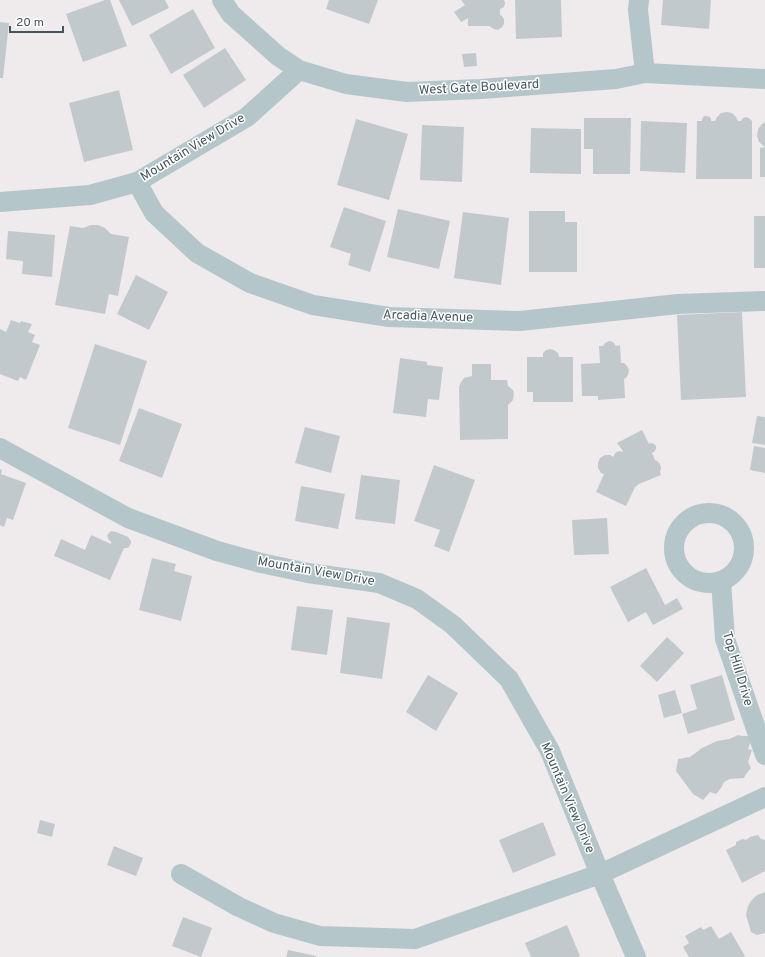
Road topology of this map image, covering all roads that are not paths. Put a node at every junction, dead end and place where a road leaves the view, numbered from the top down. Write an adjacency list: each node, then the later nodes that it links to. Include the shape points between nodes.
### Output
1 (222, 0): 3 (street, West Gate Boulevard, via 230,14 278,56)
2 (639, 0): 4 (street)
3 (299, 70): 4 (street, West Gate Boulevard, via 346,84 407,92 616,79); 6 (street, Mountain View Drive, via 247,116)
4 (645, 73): 5 (street, West Gate Boulevard)
5 (765, 78)
6 (138, 182): 7 (street, Mountain View Drive, via 90,195); 8 (street, Arcadia Avenue, via 154,213 197,253 250,283 313,305 388,317 520,321 678,304)
7 (0, 202)
8 (765, 301)
9 (0, 448): 14 (street, Mountain View Drive, via 128,518 217,551 308,573 379,583 417,599 453,625 509,679 550,751)
10 (721, 581): 11 (street, Top Hill Drive, via 726,639)
11 (765, 755)
12 (765, 797): 14 (street)
13 (181, 874): 14 (street, via 239,907 287,927 320,936 415,939)
14 (600, 874): 15 (street, Mountain View Drive)
15 (636, 957)

